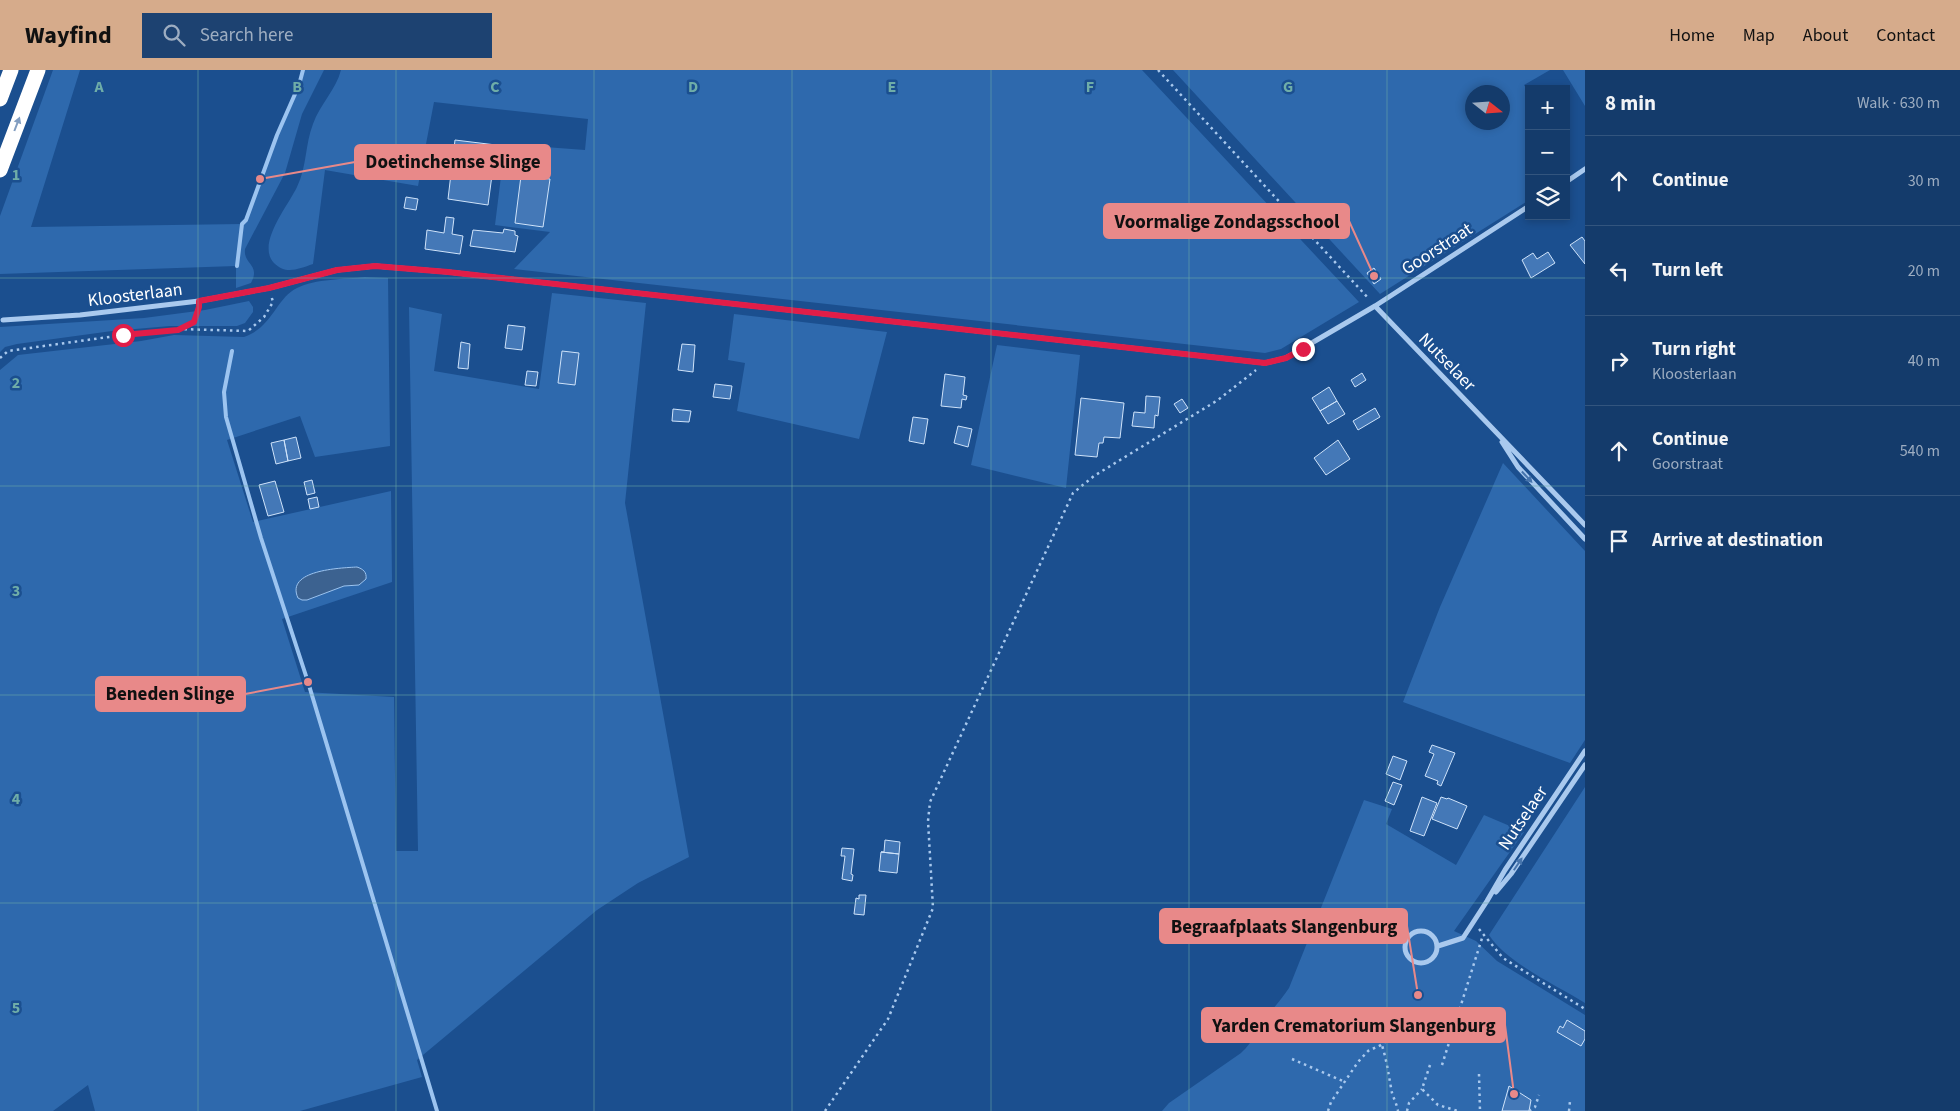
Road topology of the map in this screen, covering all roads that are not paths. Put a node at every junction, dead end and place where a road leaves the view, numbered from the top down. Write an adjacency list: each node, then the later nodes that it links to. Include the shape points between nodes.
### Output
1 (11, 70): 3 (highway)
2 (38, 70): 5 (highway, one-way to 2)
3 (0, 98)
4 (1585, 169): 6 (street)
5 (0, 170)
6 (1570, 179)
7 (1525, 209): 9 (street, Goorstraat)
8 (269, 288): 9 (street, Goorstraat, via 337,270 375,266 1265,363 1286,358); 10 (street, Kloosterlaan, via 199,301)
9 (1375, 306): 11 (street, Nutselaer)
10 (3, 320)
11 (1499, 437): 12 (street, Nutselaer); 13 (street, Nutselaer, one-way to 13, via 1518,467)
12 (1585, 525)
13 (1585, 539)
14 (1585, 751): 16 (street, Nutselaer)
15 (1585, 765): 16 (street, Nutselaer, one-way to 15, via 1511,874)
16 (1487, 902): 17 (street, Nutselaer, via 1463,938)
17 (1438, 946): 17 (street, via 1432,935 1421,931 1409,936 1405,947 1408,958 1424,964 1433,958)

